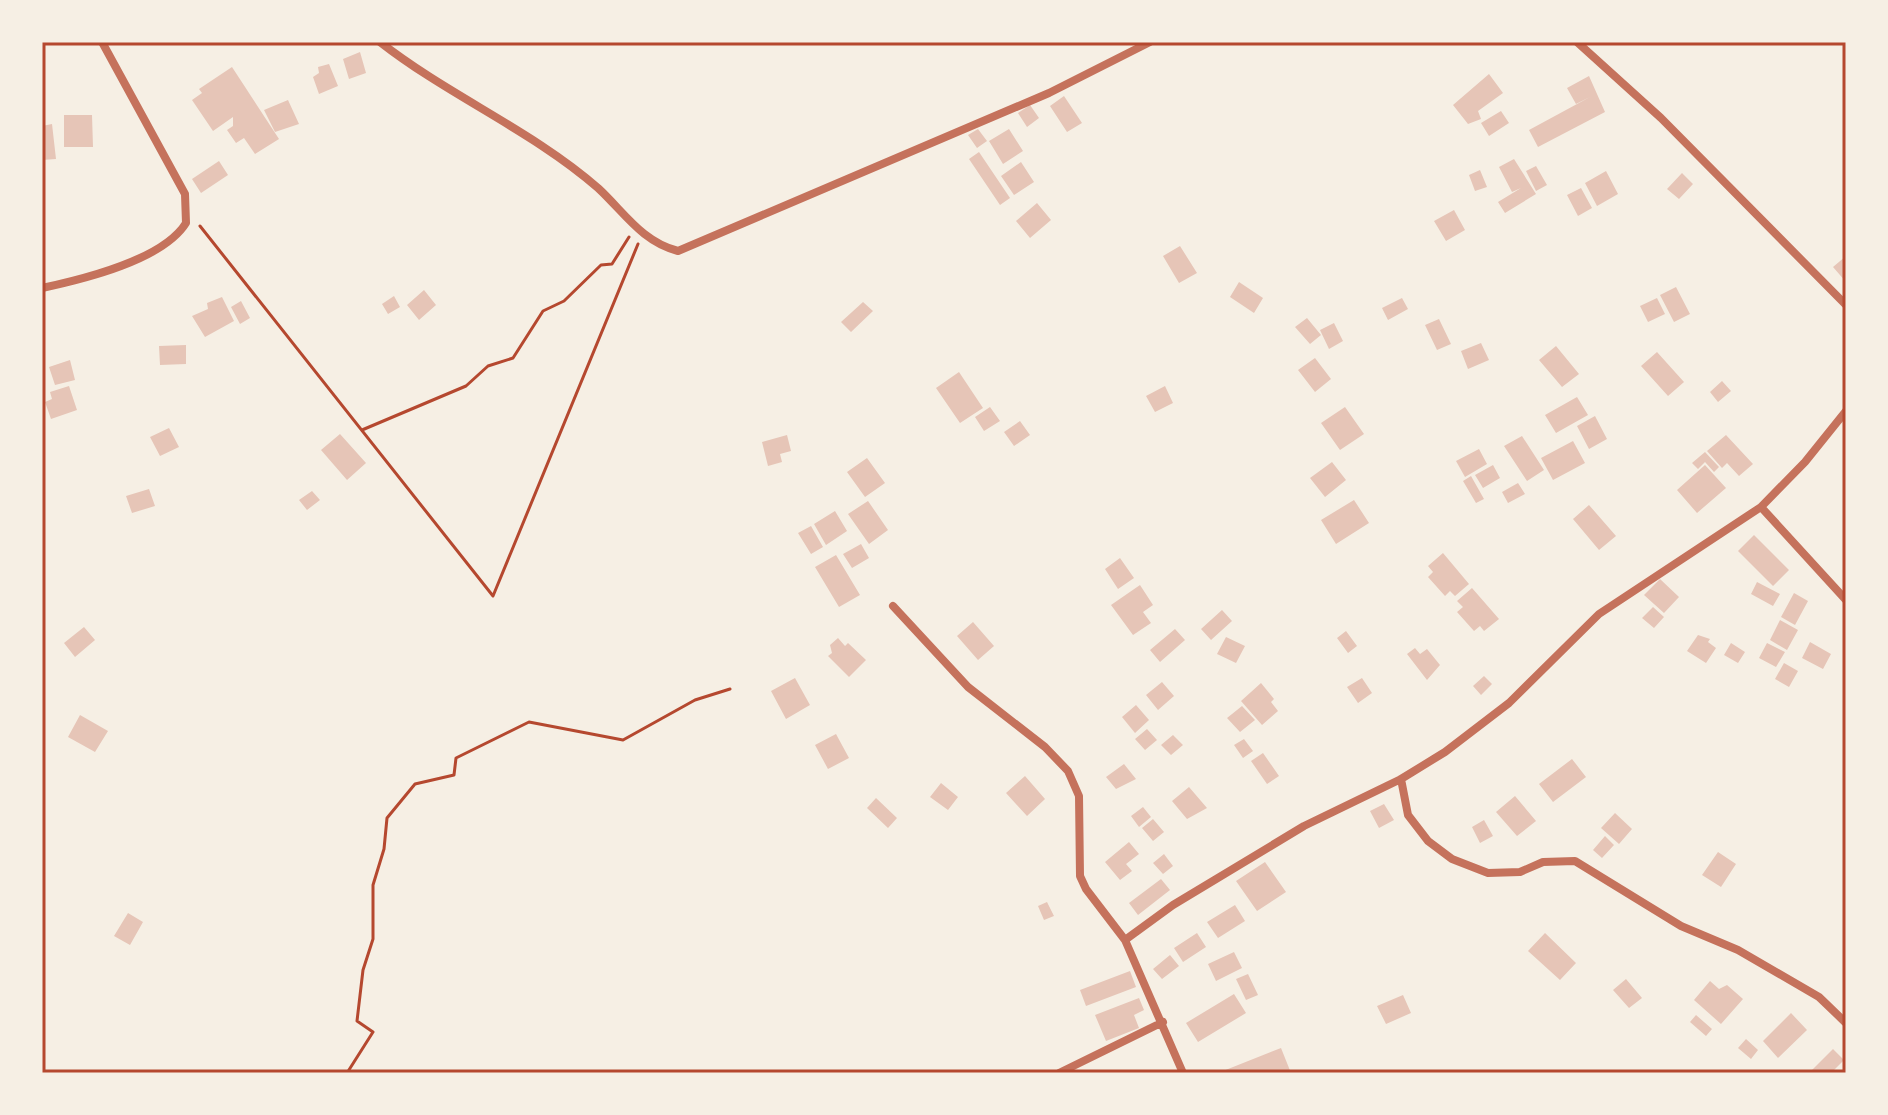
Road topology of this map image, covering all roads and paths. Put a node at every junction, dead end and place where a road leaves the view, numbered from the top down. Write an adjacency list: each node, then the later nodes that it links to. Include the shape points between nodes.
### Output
1 (102, 42): 5 (street, via 185,194)
2 (380, 42): 6 (street, via 571,167)
3 (1150, 42): 6 (street, via 1049,93 695,247 678,251)
4 (1577, 42): 8 (street, via 1661,118)
5 (188, 210): 7 (street, via 173,241 88,277); 10 (path)
6 (642, 234): 10 (path, via 629,236 612,264 601,265 564,301 543,311 513,358 488,366 466,386); 10 (path, via 493,596)
7 (42, 288)
8 (1846, 305)
9 (1846, 411): 11 (street)
10 (362, 430)
11 (1761, 507): 12 (street); 15 (street, via 1599,614 1509,703)
12 (1846, 600)
13 (893, 606): 16 (street, via 968,687 1068,771 1079,796 1080,876)
14 (730, 689): 19 (path, via 695,700 623,740 529,722 456,758 454,775 415,784 387,818 373,885 373,939 357,1021 373,1032)
15 (1401, 779): 16 (street, via 1304,826); 18 (street, via 1408,815 1428,841 1452,859 1488,873 1575,861 1681,926 1738,950 1819,997)
16 (1125, 940): 17 (street)
17 (1163, 1022): 20 (street); 21 (street)
18 (1846, 1023)
19 (347, 1073)
20 (1059, 1073)
21 (1183, 1073)

